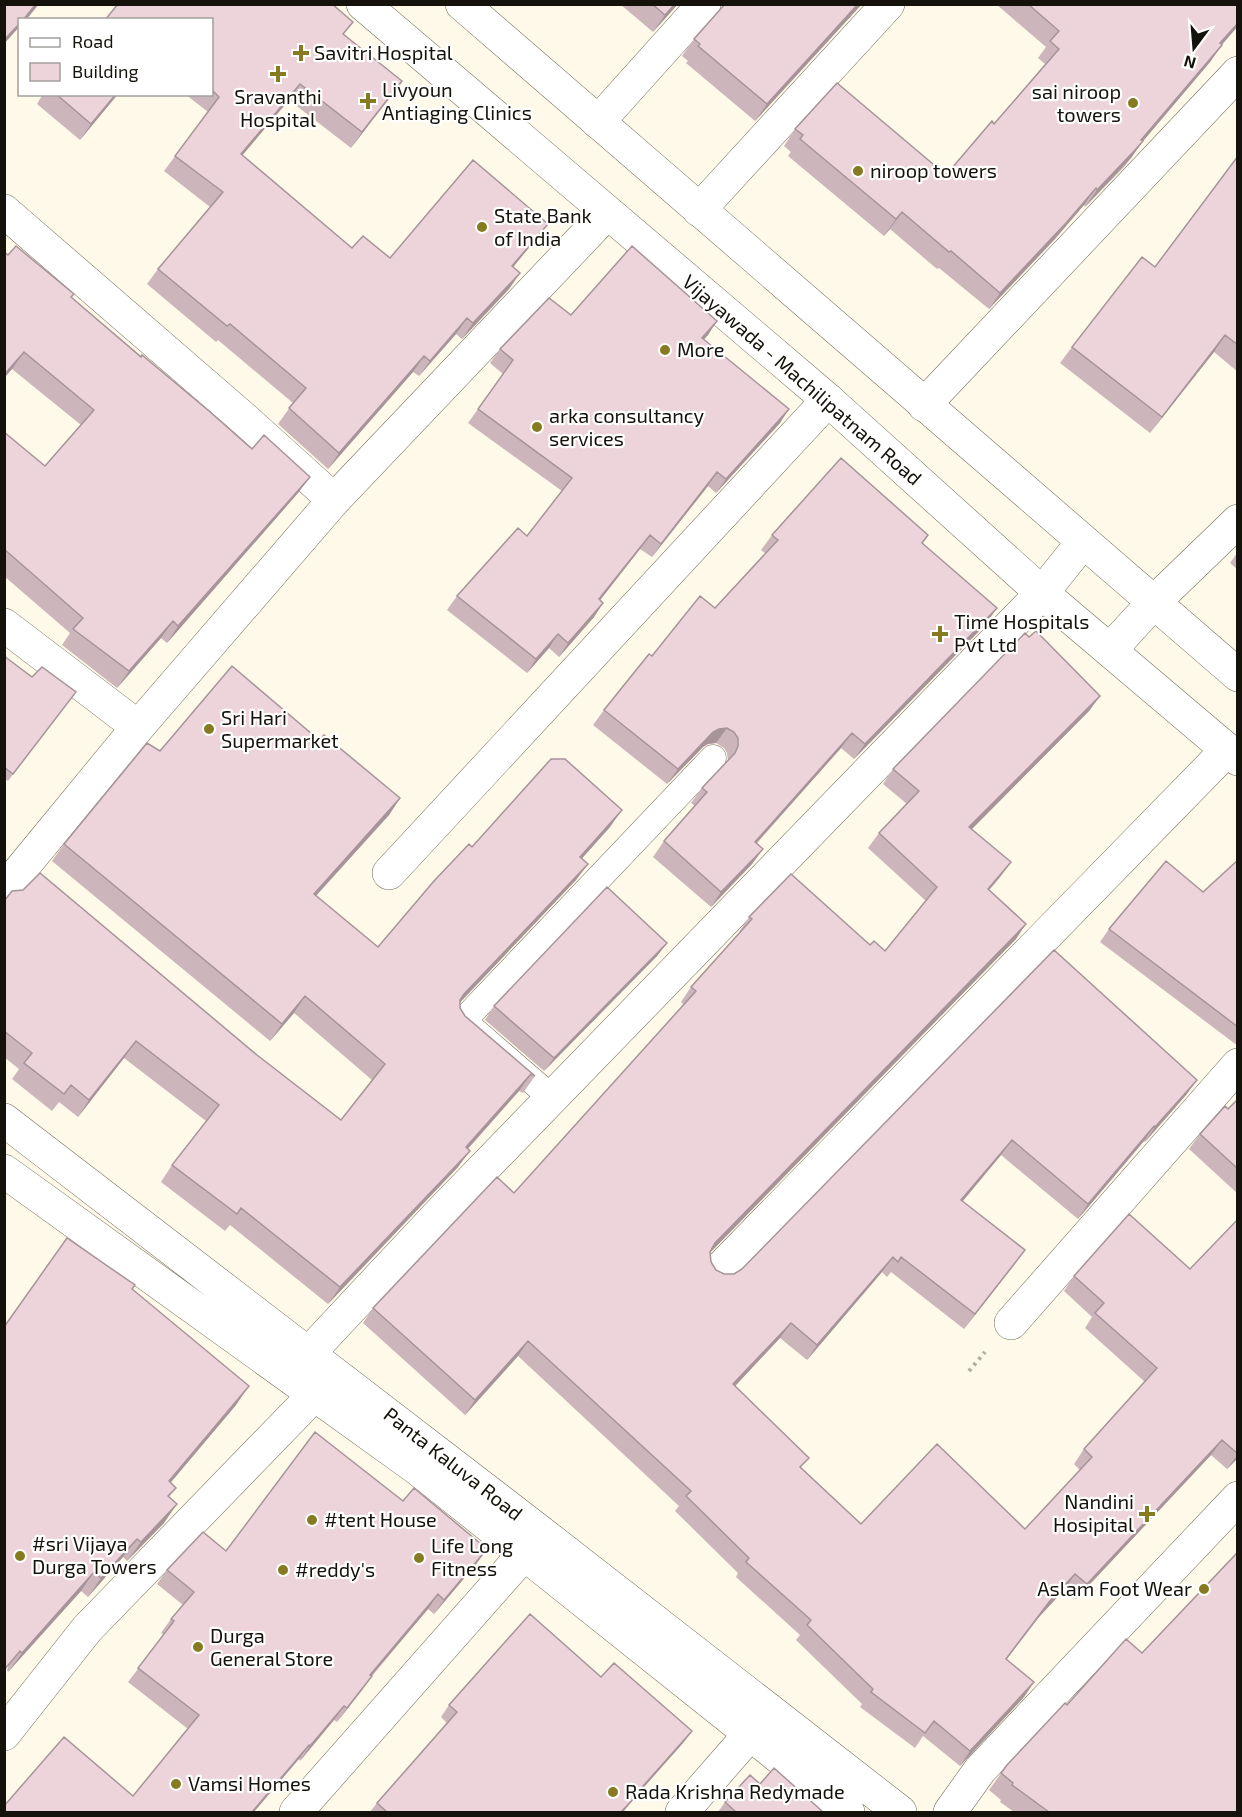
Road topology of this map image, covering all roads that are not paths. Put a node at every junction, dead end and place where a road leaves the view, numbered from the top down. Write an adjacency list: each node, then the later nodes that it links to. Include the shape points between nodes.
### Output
1 (363, 4): 9 (main road, Vijayawada - Machilipatnam Road)
2 (462, 4): 6 (main road)
3 (704, 4): 6 (main road)
4 (888, 4): 7 (main road)
5 (1238, 73): 11 (main road)
6 (598, 122): 7 (main road)
7 (699, 210): 11 (main road)
8 (4, 211): 12 (main road)
9 (607, 213): 10 (main road, Vijayawada - Machilipatnam Road); 12 (main road)
10 (828, 400): 15 (main road, Vijayawada - Machilipatnam Road); 24 (main road)
11 (924, 405): 14 (main road)
12 (334, 500): 20 (main road)
13 (1238, 520): 16 (main road)
14 (1082, 543): 15 (main road); 16 (main road)
15 (1042, 593): 18 (main road, Vijayawada - Machilipatnam Road); 28 (main road)
16 (1153, 603): 18 (main road); 19 (main road)
17 (4, 625): 20 (main road)
18 (1111, 650): 21 (main road, Vijayawada - Machilipatnam Road)
19 (1238, 675)
20 (138, 727): 23 (main road)
21 (1232, 754): 31 (main road)
22 (713, 758): 28 (lane, via 463,1021)
23 (26, 864): 25 (main road); 26 (main road)
24 (388, 873)
25 (52, 886)
26 (4, 890)
27 (1238, 1065): 32 (main road)
28 (552, 1098): 33 (main road)
29 (4, 1120): 33 (main road, Panta Kaluva Road)
30 (4, 1171): 34 (main road, Panta Kaluva Road)
31 (718, 1271)
32 (1011, 1323)
33 (309, 1353): 37 (main road, Panta Kaluva Road)
34 (315, 1395): 36 (main road, Panta Kaluva Road, via 418,1469); 39 (main road, via 87,1629)
35 (1238, 1497): 44 (main road, via 980,1770)
36 (524, 1554): 38 (main road, Panta Kaluva Road); 40 (main road)
37 (754, 1698): 38 (main road); 43 (main road, Panta Kaluva Road)
38 (751, 1733): 41 (main road); 42 (main road, Panta Kaluva Road)
39 (4, 1734)
40 (296, 1812)
41 (682, 1812)
42 (848, 1812)
43 (900, 1812)
44 (950, 1812)

